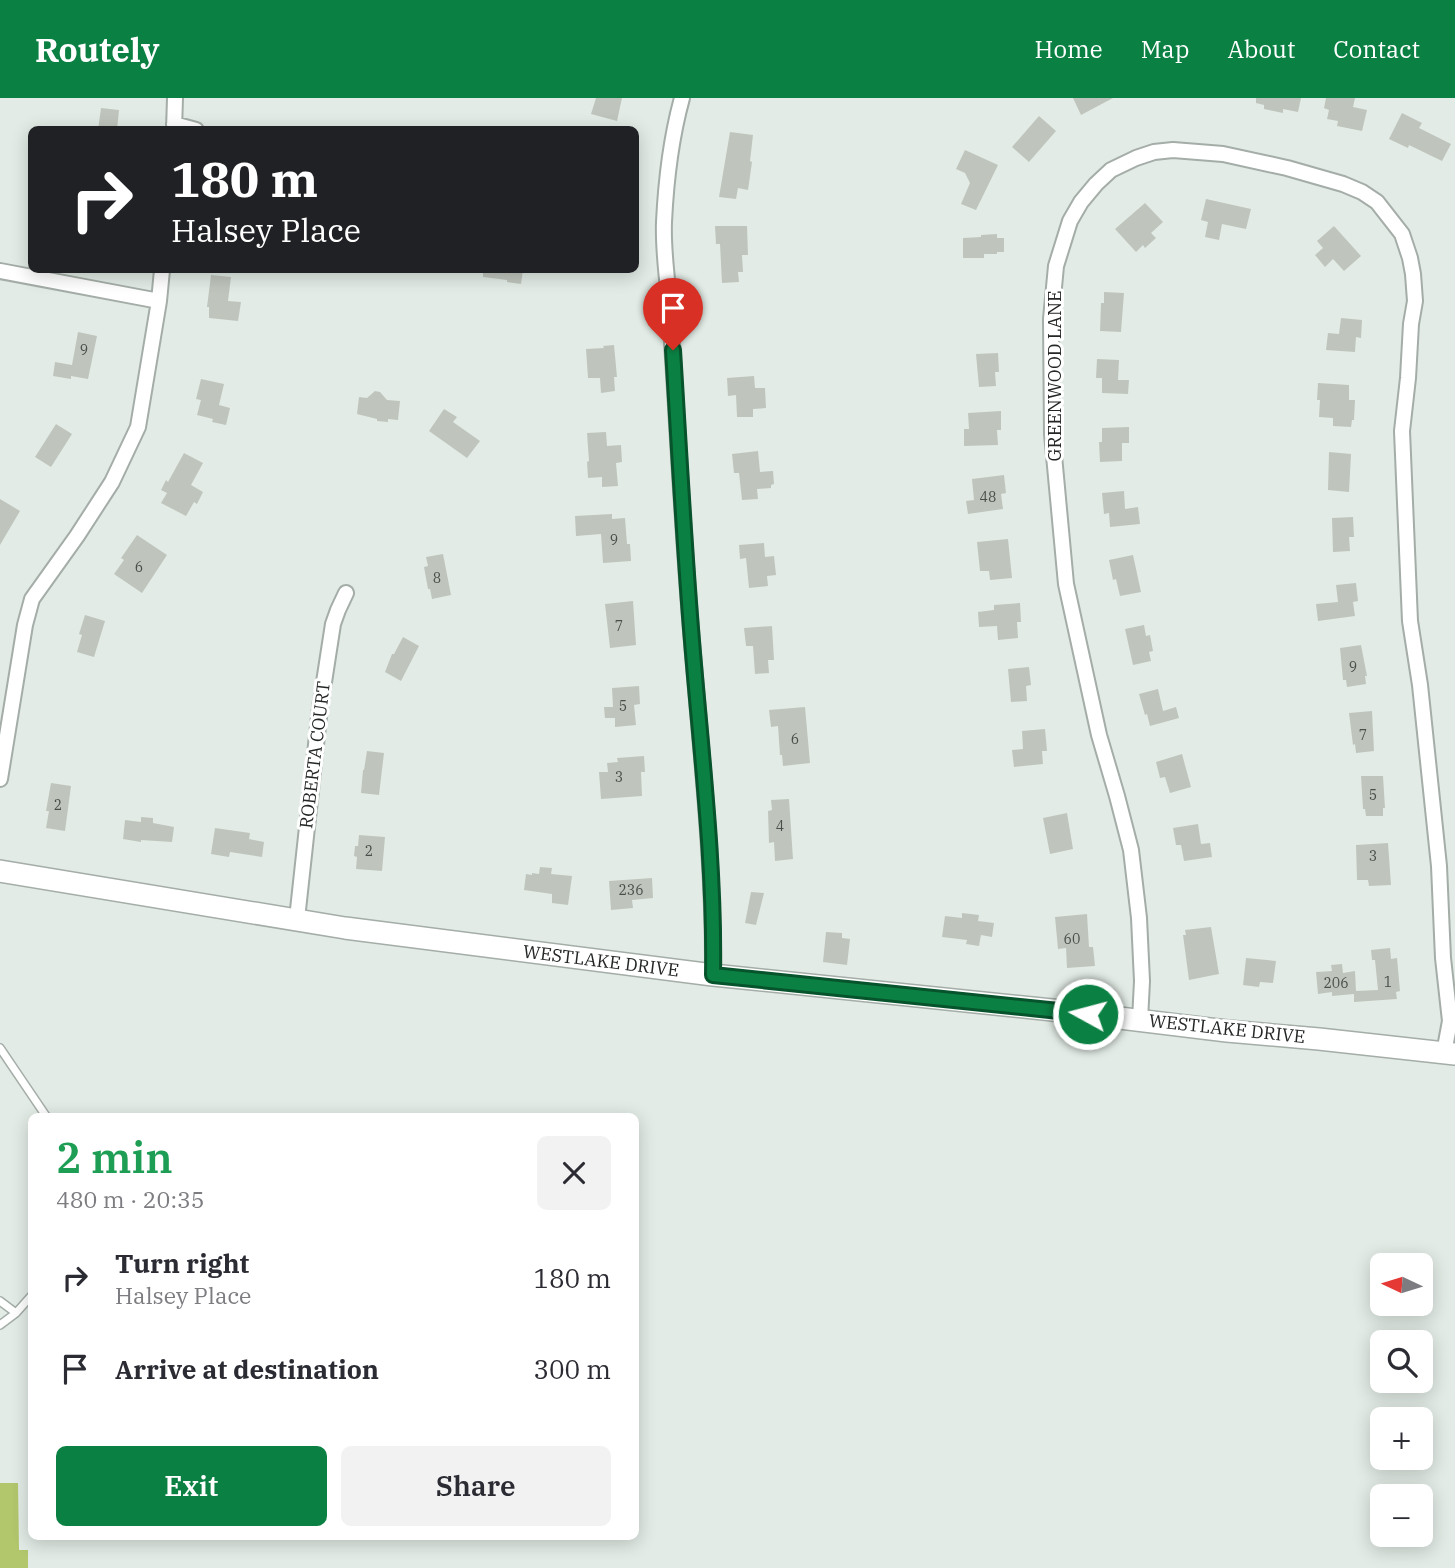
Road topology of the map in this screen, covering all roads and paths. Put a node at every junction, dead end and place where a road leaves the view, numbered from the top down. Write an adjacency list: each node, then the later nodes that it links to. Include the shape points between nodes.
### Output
1 (175, 98): 3 (street)
2 (682, 98): 11 (street, via 670,152 665,257 709,846)
3 (174, 126)
4 (0, 271): 6 (street)
5 (162, 273): 6 (street)
6 (159, 301): 8 (street, via 138,427 112,482 32,598)
7 (346, 593): 10 (street, ROBERTA COURT, via 333,624 320,708)
8 (0, 779)
9 (0, 871): 10 (street, WESTLAKE DRIVE)
10 (297, 919): 11 (street, WESTLAKE DRIVE)
11 (713, 975): 12 (street, WESTLAKE DRIVE)
12 (1140, 1020): 14 (street, WESTLAKE DRIVE); 14 (street, GREENWOOD LANE, via 1140,930 1131,850 1099,735 1066,584 1052,434 1051,319 1056,266 1081,202 1111,170 1154,152 1173,150 1223,154 1287,168 1363,192 1402,234 1410,258 1415,301 1402,431 1409,621 1439,866)
13 (0, 1048): 15 (lane)
14 (1450, 1054)
15 (44, 1113)
16 (28, 1300): 18 (lane)
17 (0, 1301): 18 (lane)
18 (16, 1313): 19 (lane)
19 (0, 1325)

